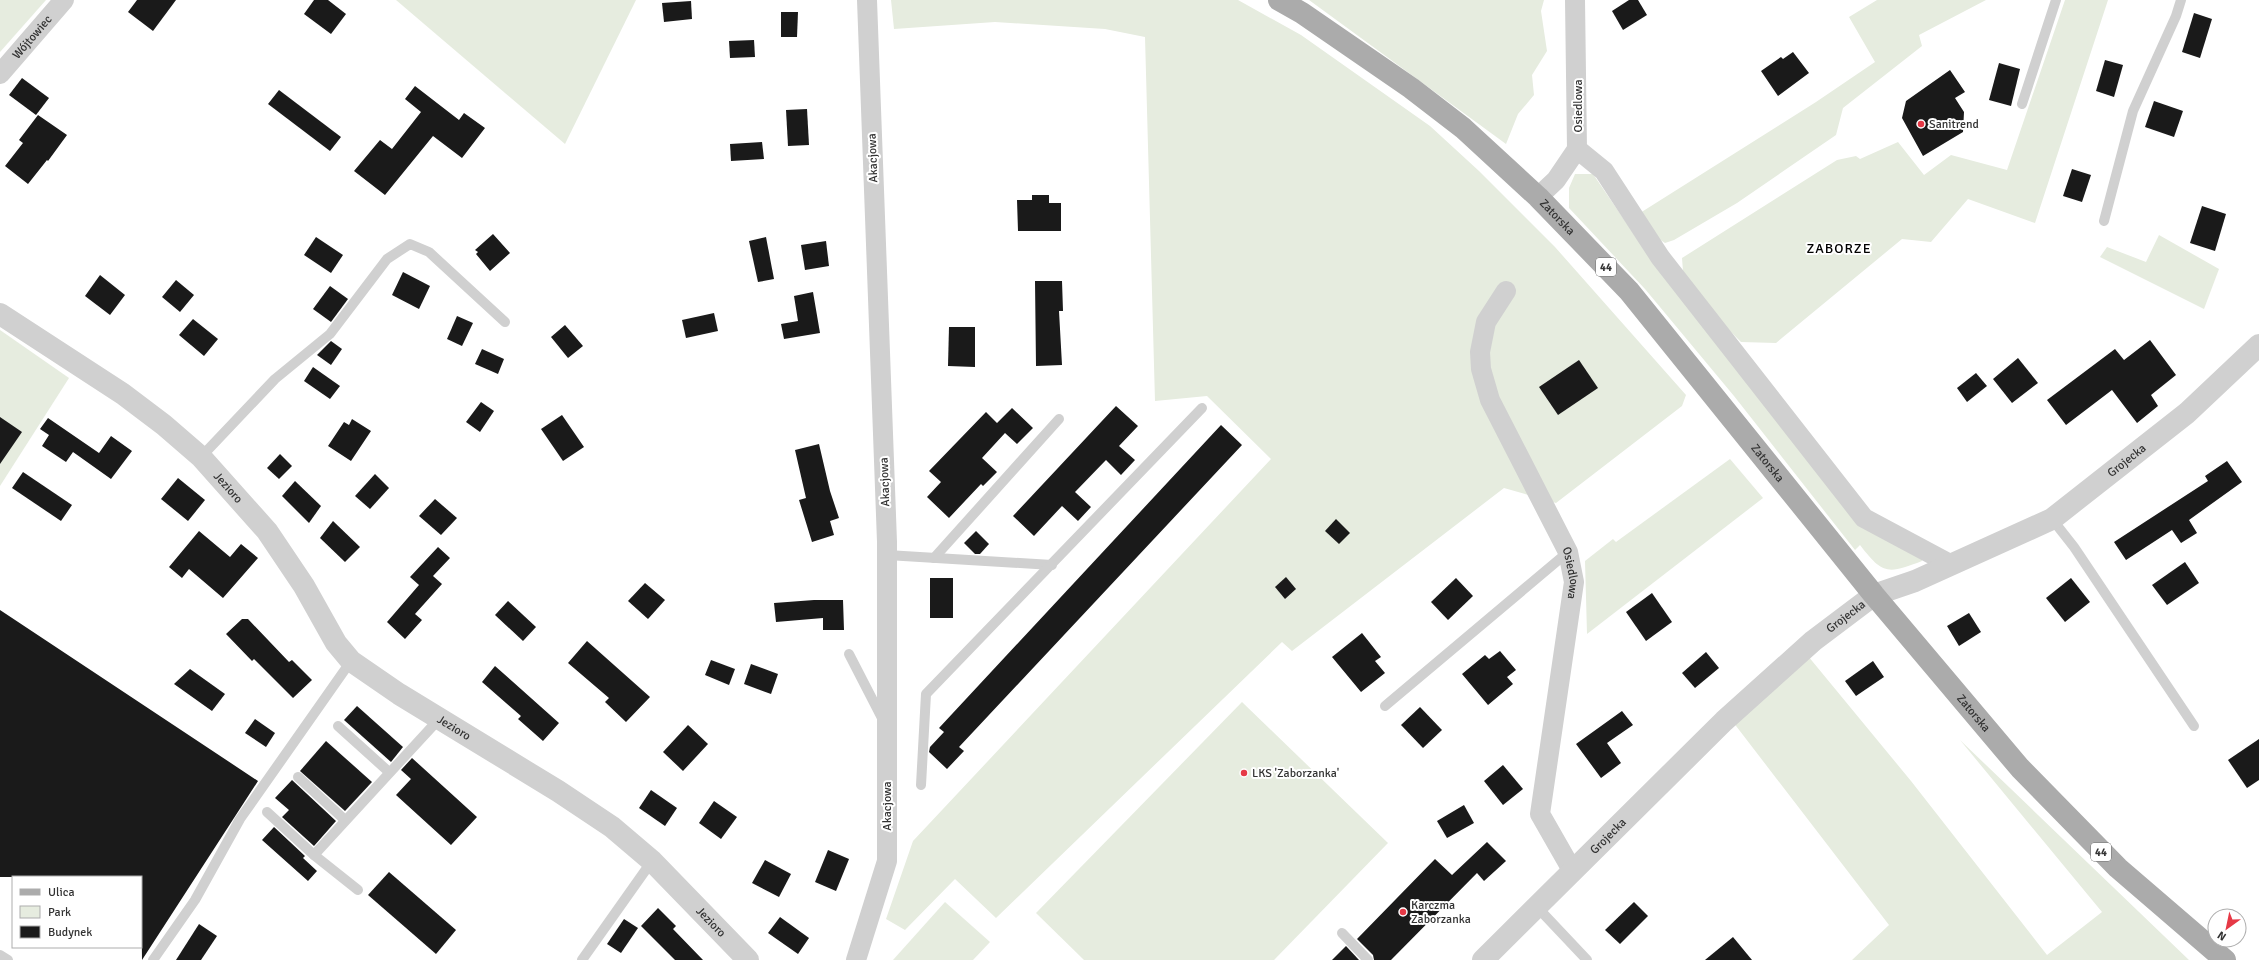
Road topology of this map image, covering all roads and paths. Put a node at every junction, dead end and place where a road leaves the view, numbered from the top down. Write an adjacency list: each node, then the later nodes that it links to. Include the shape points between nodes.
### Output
1 (64, 0): 7 (street, Wójtowiec)
2 (867, 0): 21 (street, Akacjowa)
3 (1279, 0): 10 (main road, Zatorska / 44, via 1302,13 1428,101 1463,128)
4 (1575, 0): 9 (street, Osiedlowa)
5 (2056, 0): 8 (lane)
6 (2181, 0): 11 (lane, via 2133,111)
7 (0, 74)
8 (2022, 104)
9 (1577, 149): 10 (street, Osiedlowa, via 1556,180); 23 (street, via 1604,171 1660,257 1864,518)
10 (1538, 197): 25 (main road, Zatorska / 44, via 1629,291)
11 (2104, 221)
12 (1506, 291): 20 (street, Osiedlowa, via 1486,322 1480,352 1481,369 1490,400)
13 (0, 314): 18 (street, Jezioro, via 123,394 164,424)
14 (505, 322): 18 (lane, via 429,252 410,244 387,259 330,334 275,379)
15 (2259, 345): 19 (street, Grojecka, via 2187,413)
16 (1202, 408): 24 (lane)
17 (1059, 419): 22 (lane)
18 (201, 457): 27 (street, Jezioro, via 267,531 304,586 336,643)
19 (2052, 519): 23 (street, Grojecka); 31 (lane, via 2074,547)
20 (1568, 552): 28 (lane); 40 (street, Osiedlowa, via 1574,582 1540,814)
21 (887, 555): 22 (lane); 32 (street, Akacjowa)
22 (934, 558): 24 (lane)
23 (1950, 564): 25 (street, Grojecka, via 1915,581)
24 (1052, 565): 35 (lane, via 926,694)
25 (1874, 595): 40 (street, Grojecka, via 1813,641 1763,684); 53 (main road, Zatorska / 44, via 1989,733 2051,802 2118,868)
26 (849, 654): 32 (lane)
27 (351, 661): 29 (street, Jezioro); 46 (lane, via 240,819 195,900)
28 (1385, 706)
29 (440, 718): 33 (lane); 39 (street, Jezioro, via 612,827)
30 (338, 726): 33 (lane)
31 (2194, 726)
32 (888, 729): 49 (street, Akacjowa, via 887,861)
33 (390, 772): 37 (lane)
34 (298, 777): 37 (lane)
35 (921, 785)
36 (267, 812): 38 (lane)
37 (345, 820): 38 (lane)
38 (314, 855): 41 (lane)
39 (652, 862): 47 (lane); 48 (street, Jezioro)
40 (1572, 870): 42 (street, Grojecka)
41 (358, 890)
42 (1537, 907): 51 (street, Grojecka); 52 (lane)
43 (1342, 933): 50 (lane)
44 (0, 955): 45 (lane)
45 (8, 960)
46 (153, 960)
47 (582, 960)
48 (748, 960)
49 (856, 960)
50 (1368, 960)
51 (1483, 960)
52 (1587, 960)
53 (2225, 960)

